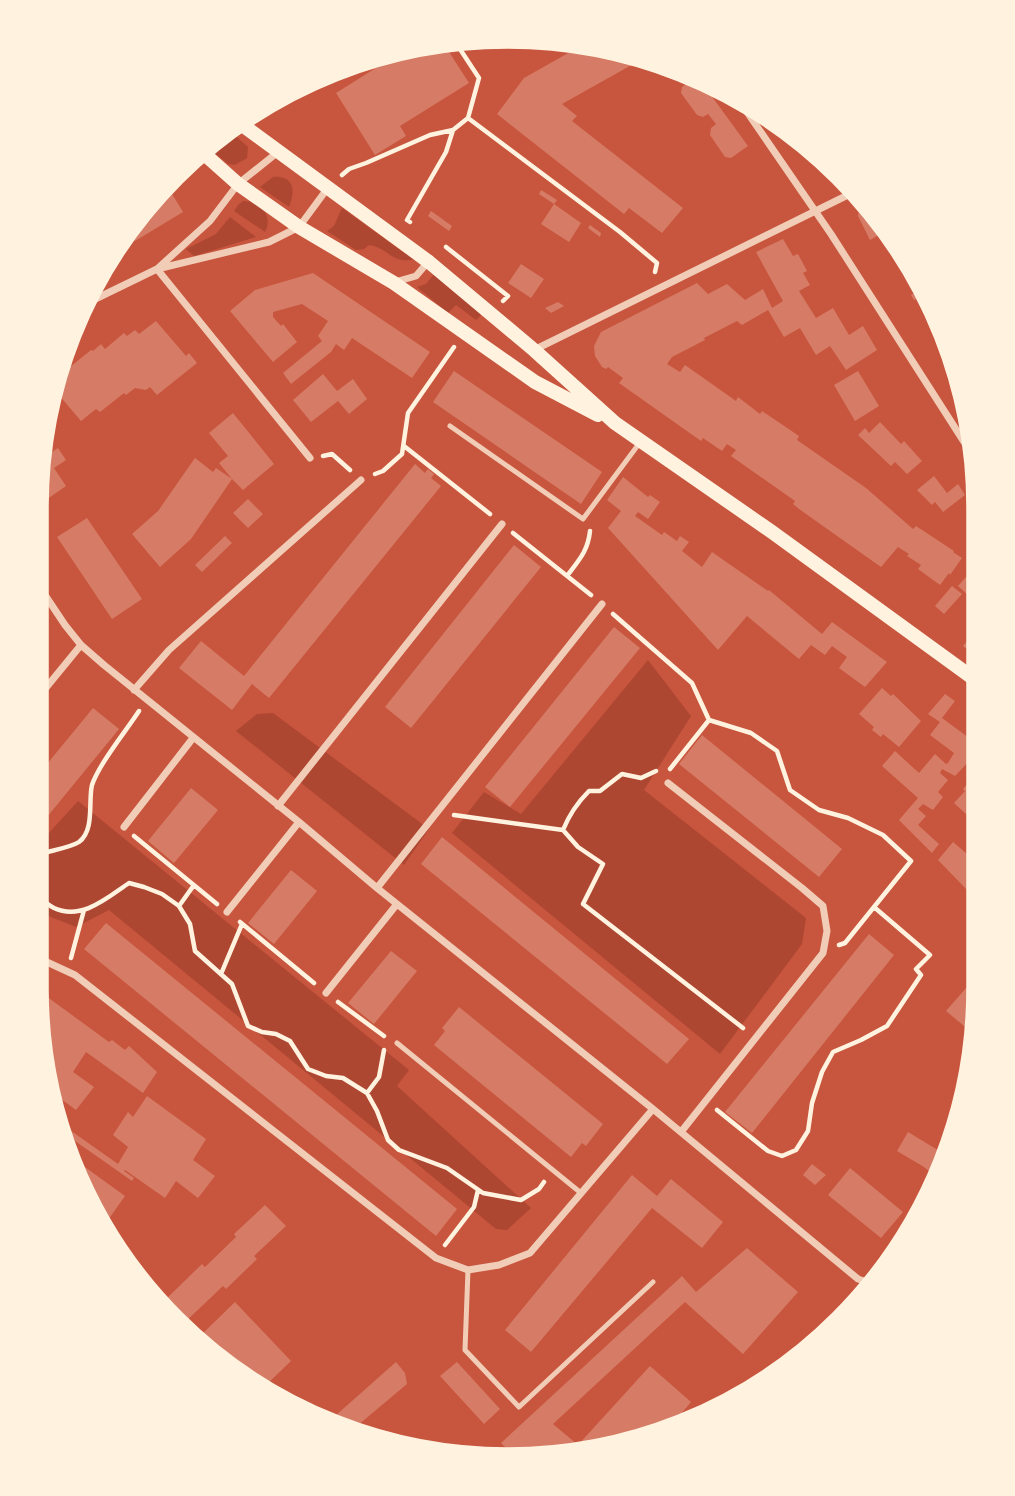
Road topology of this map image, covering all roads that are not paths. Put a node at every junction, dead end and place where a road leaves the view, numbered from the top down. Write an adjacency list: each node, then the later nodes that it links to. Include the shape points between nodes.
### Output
1 (750, 117): 8 (street)
2 (247, 128): 3 (main road)
3 (278, 152): 5 (street); 6 (main road)
4 (208, 157): 5 (main road)
5 (238, 184): 9 (main road); 11 (street, via 210,221)
6 (327, 188): 9 (street); 10 (main road)
7 (846, 196): 8 (street)
8 (816, 212): 14 (street); 17 (street)
9 (299, 227): 11 (street, via 269,242); 12 (main road)
10 (429, 262): 12 (street, via 416,276); 14 (main road)
11 (157, 269): 13 (street); 19 (street)
12 (394, 283): 15 (main road, via 535,383)
13 (98, 298)
14 (534, 350): 15 (main road)
15 (615, 423): 18 (main road)
16 (450, 426): 18 (lane, via 583,519)
17 (962, 438)
18 (642, 441): 25 (main road)
19 (310, 458)
20 (361, 480): 27 (street, via 169,650)
21 (502, 524): 30 (street)
22 (47, 598): 24 (street)
23 (602, 604): 33 (street)
24 (81, 645): 26 (street); 27 (street)
25 (968, 674)
26 (47, 686)
27 (134, 690): 28 (street)
28 (193, 738): 30 (street); 32 (street)
29 (668, 783): 40 (street, via 823,906 827,931 823,953)
30 (278, 806): 31 (street)
31 (299, 822): 33 (street); 35 (street)
32 (124, 827)
33 (377, 888): 34 (street)
34 (397, 904): 37 (street); 39 (street)
35 (227, 912)
36 (47, 962): 42 (street, via 75,975 436,1258)
37 (326, 993)
38 (397, 1043): 41 (lane)
39 (653, 1109): 40 (street); 41 (street)
40 (681, 1132): 43 (street)
41 (581, 1193): 42 (street, via 530,1253)
42 (468, 1270): 44 (lane, via 465,1350 519,1407)
43 (863, 1281)
44 (653, 1282)

